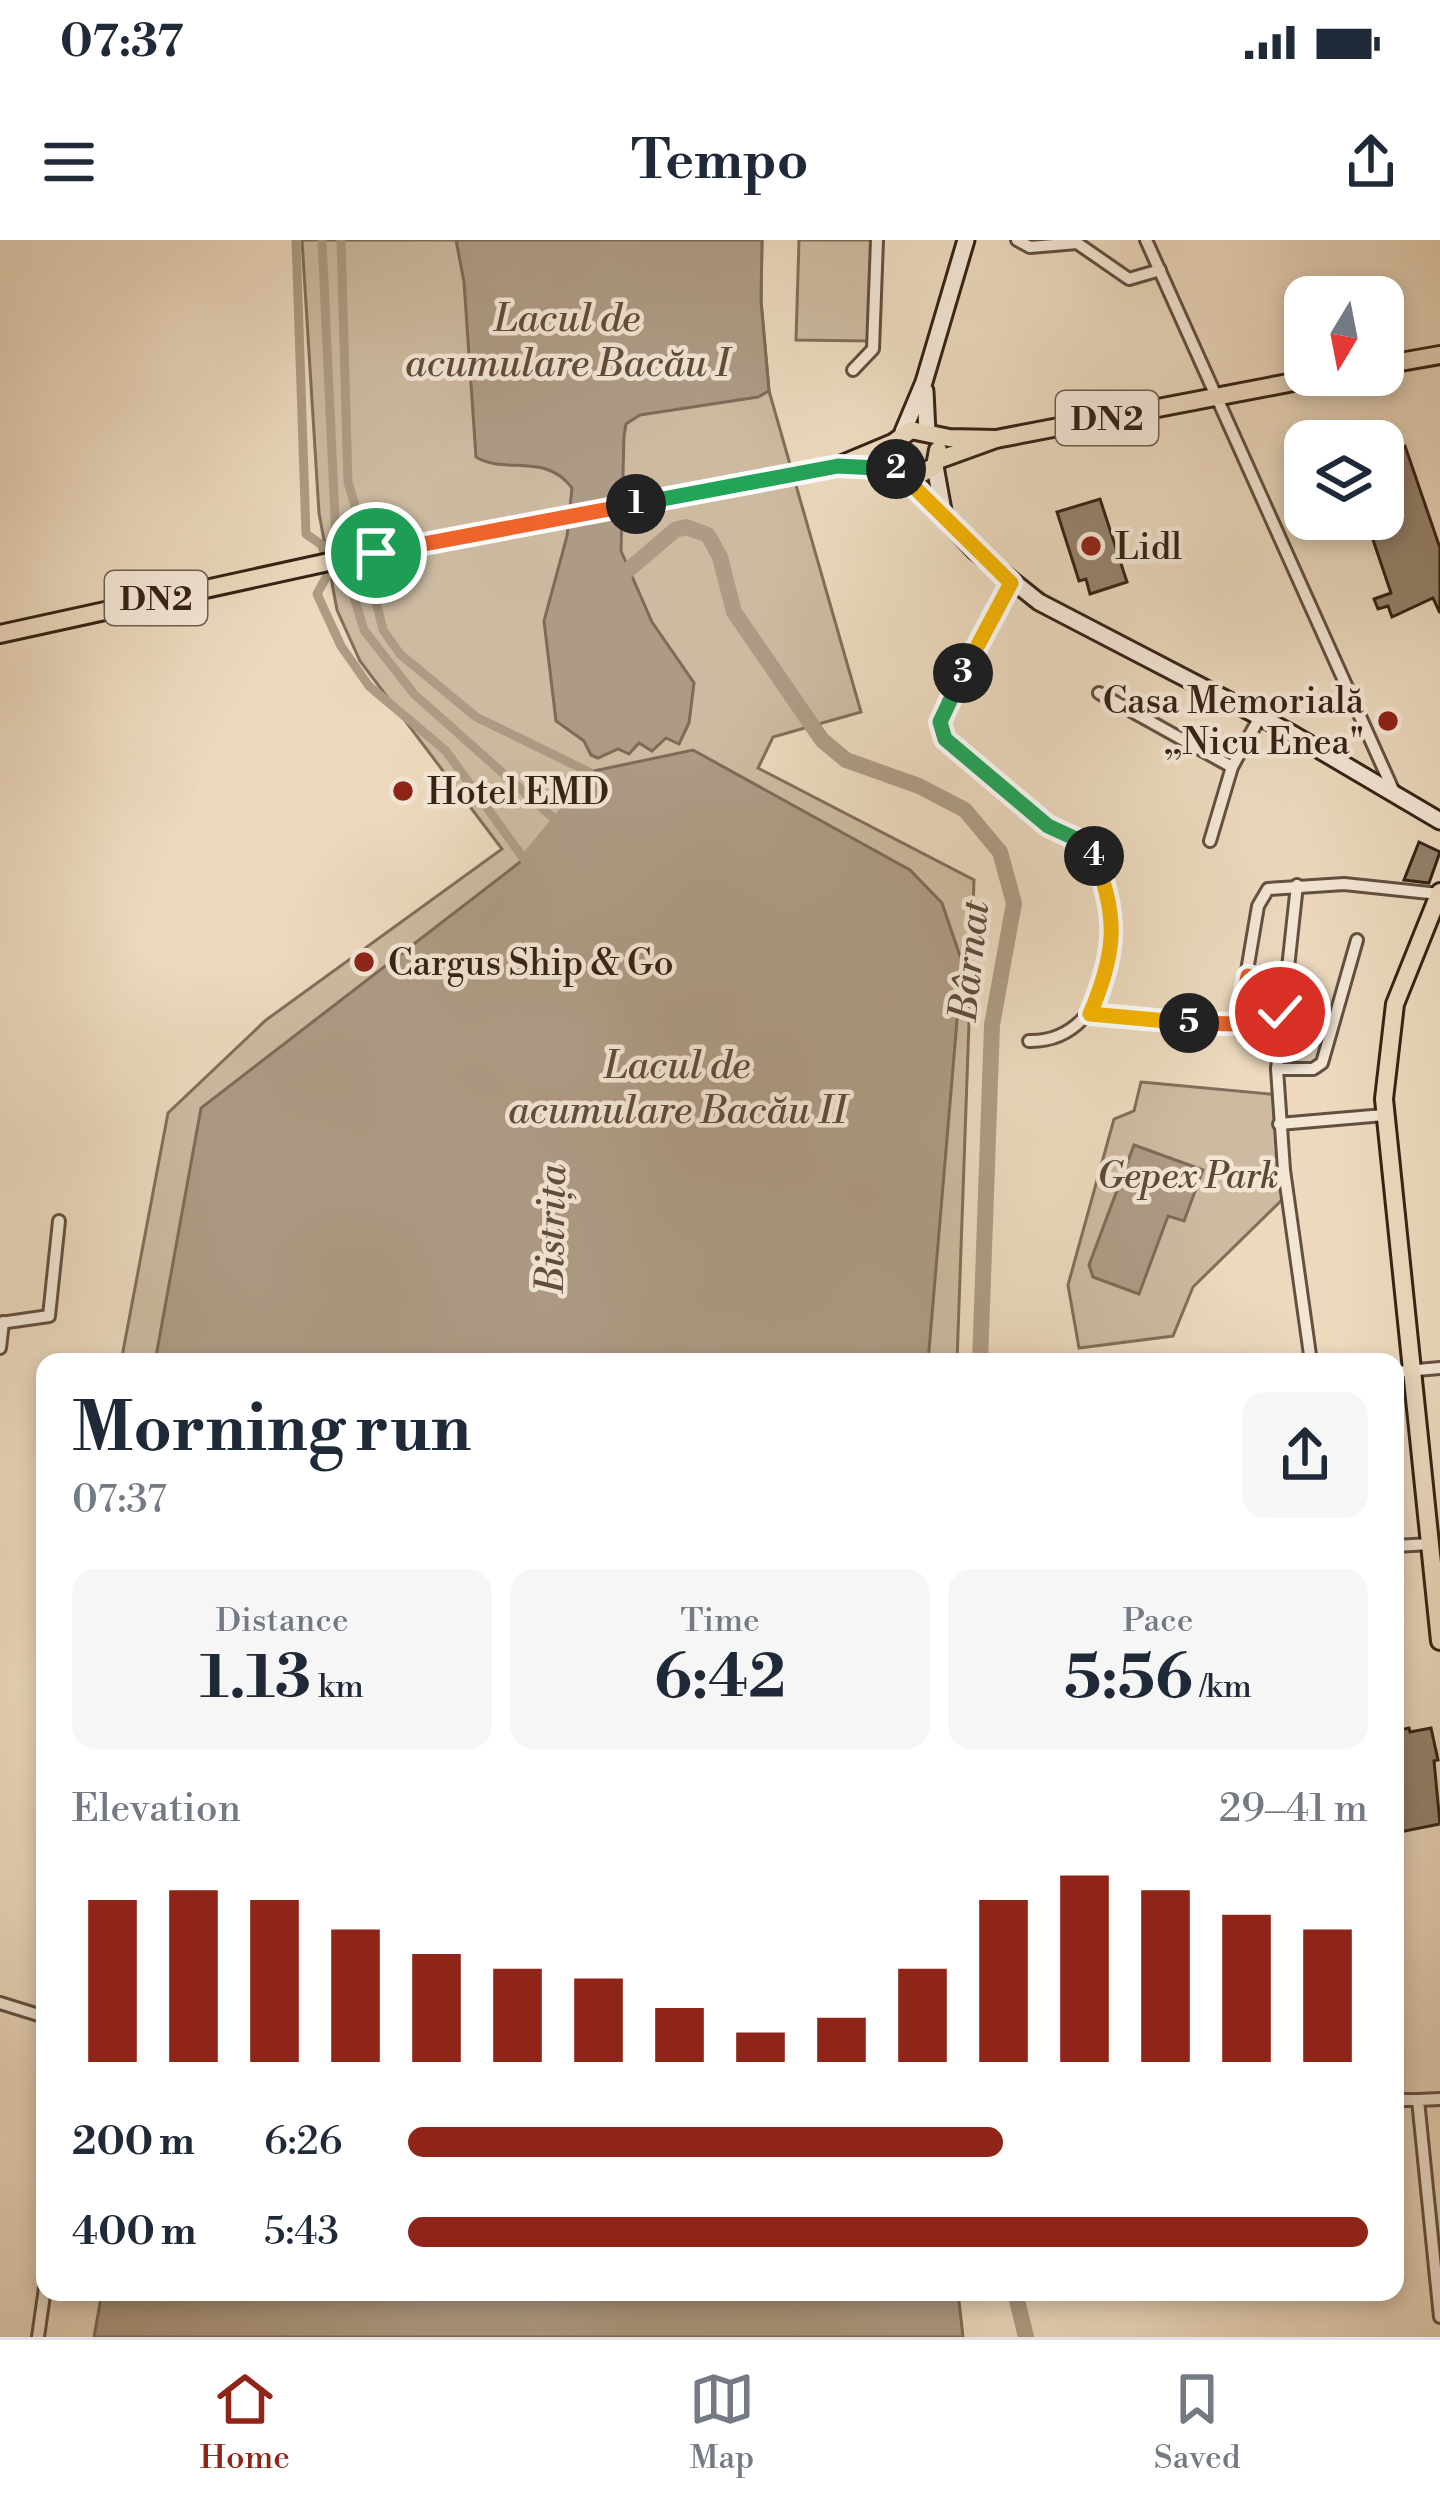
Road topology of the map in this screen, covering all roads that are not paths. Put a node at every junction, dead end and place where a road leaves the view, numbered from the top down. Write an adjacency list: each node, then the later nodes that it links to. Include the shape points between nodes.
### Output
1 (877, 240): 8 (street, via 873,349)
2 (965, 240): 9 (main road)
3 (1017, 240): 5 (street, via 1030,247 1077,243 1129,279)
4 (1146, 240): 5 (street)
5 (1160, 270): 11 (street)
6 (1440, 355): 7 (main road)
7 (1404, 361)
8 (853, 370)
9 (925, 382): 12 (main road); 13 (main road)
10 (1284, 384): 11 (main road, DN2)
11 (1217, 396): 14 (main road, DN2); 23 (street)
12 (928, 434): 13 (main road, DN2); 14 (main road, DN2); 15 (main road, via 939,451)
13 (898, 438): 16 (main road, DN2); 17 (main road)
14 (996, 439): 15 (main road, DN2)
15 (936, 463): 17 (main road, DN2, via 924,475); 18 (main road)
16 (838, 466): 17 (main road, DN2); 20 (main road, DN2, via 320,563)
17 (900, 471): 18 (main road)
18 (945, 519): 19 (main road)
19 (1011, 583): 22 (main road); 34 (street, via 940,722 945,739 1048,826 1085,843 1102,876 1113,911)
20 (5, 636)
21 (1099, 693): 24 (street)
22 (1260, 717): 24 (street); 25 (main road)
23 (1374, 745): 25 (street); 26 (street)
24 (1232, 766): 28 (street)
25 (1354, 769): 26 (main road)
26 (1394, 792): 27 (main road)
27 (1440, 821)
28 (1210, 841)
29 (1297, 885): 30 (street); 32 (street, via 1261,896); 33 (street)
30 (1439, 893): 37 (main road, via 1395,1004)
31 (1357, 940): 36 (street, via 1322,1063)
32 (1248, 976): 33 (street); 34 (street, via 1241,1019 1231,1027)
33 (1285, 983): 36 (street)
34 (1090, 1014): 35 (street, via 1061,1037)
35 (1029, 1041)
36 (1277, 1069): 38 (street)
37 (1384, 1115): 38 (street); 43 (main road)
38 (1279, 1124): 42 (street)
39 (59, 1221): 40 (street, via 49,1316)
40 (2, 1322): 41 (street)
41 (0, 1348)
42 (1310, 1353)
43 (1403, 1353)
44 (1440, 1368): 45 (street)
45 (1404, 1371): 46 (main road)
46 (1430, 1544): 47 (street); 48 (main road)
47 (1404, 1545)
48 (1440, 1641)
49 (0, 2003): 50 (street)
50 (36, 2014)
51 (1429, 2100): 53 (street)
52 (43, 2301): 54 (street)
53 (1440, 2317)
54 (38, 2337)

